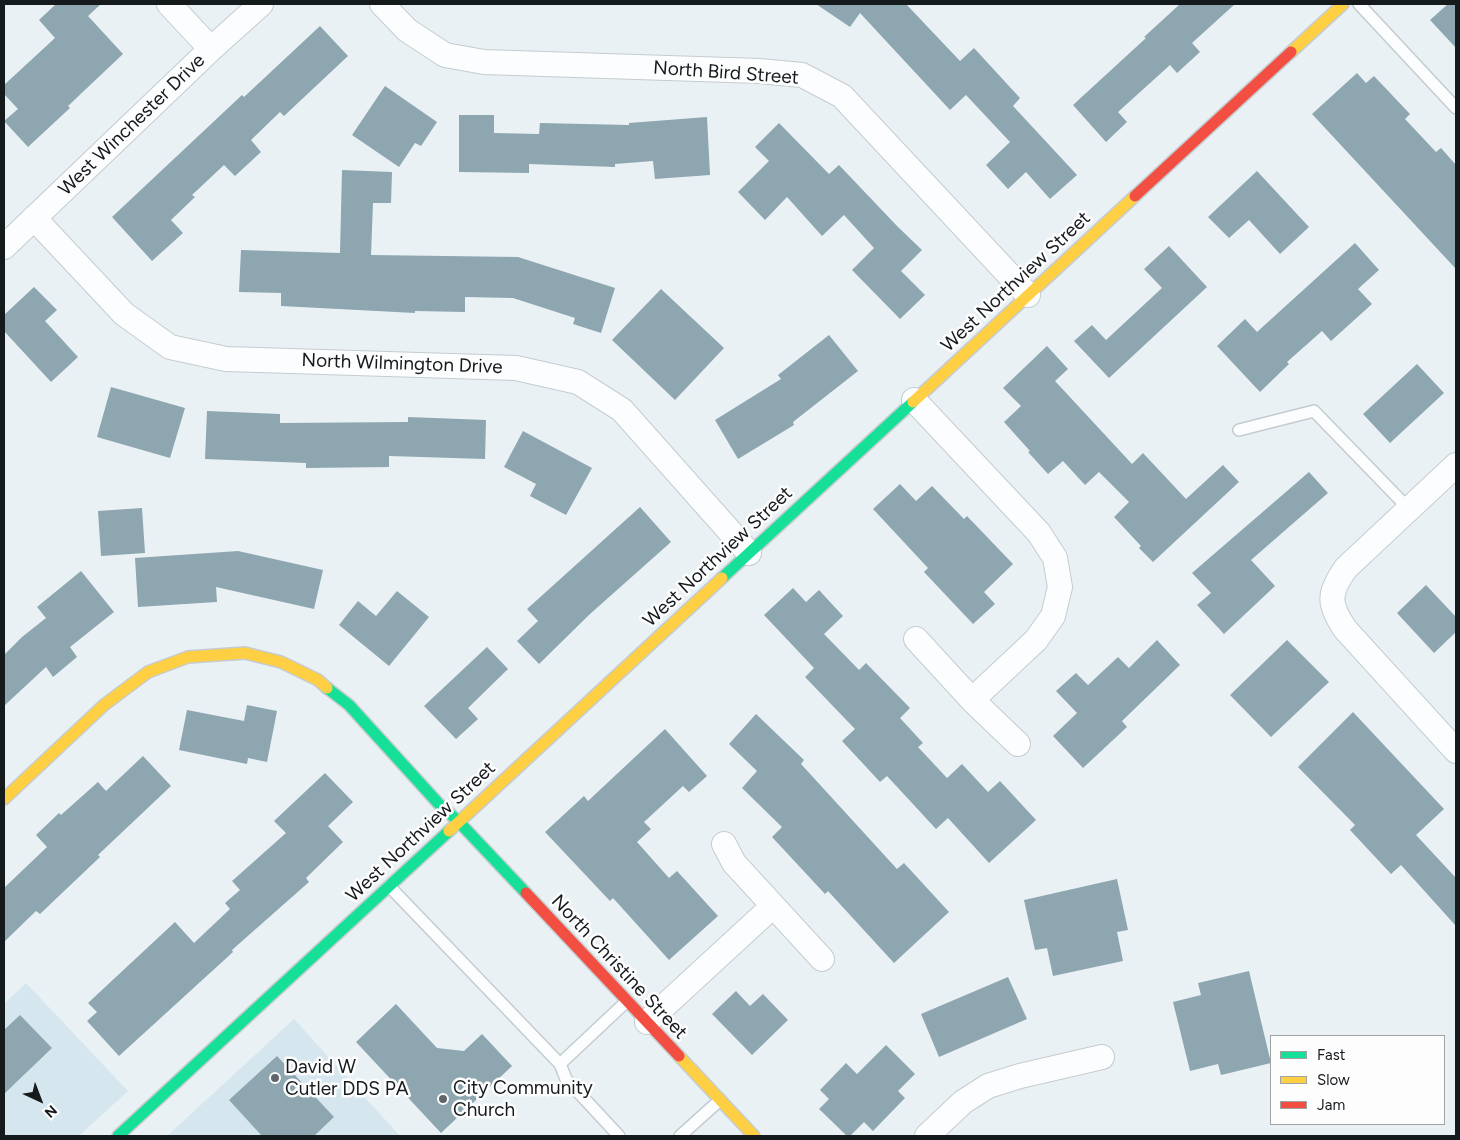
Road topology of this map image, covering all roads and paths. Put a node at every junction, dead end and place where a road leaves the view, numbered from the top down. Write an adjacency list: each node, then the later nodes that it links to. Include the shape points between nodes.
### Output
1 (168, 4): 6 (street)
2 (261, 4): 6 (street, West Winchester Drive)
3 (382, 4): 10 (street, North Bird Street, via 407,30 445,55 484,62 802,75 842,96)
4 (1342, 4): 10 (street, West Northview Street)
5 (1359, 4): 7 (lane)
6 (211, 49): 8 (street, West Winchester Drive)
7 (1456, 108)
8 (34, 218): 9 (street, West Winchester Drive); 15 (street, North Wilmington Drive, via 124,314 170,347 226,359 516,368 578,382 622,410)
9 (4, 247)
10 (1028, 295): 11 (street, West Northview Street)
11 (914, 400): 15 (street, West Northview Street); 17 (street, via 1040,532 1055,558 1060,587 1053,616 1036,640)
12 (1239, 430): 14 (lane, via 1314,411)
13 (1456, 466): 14 (street)
14 (1409, 509): 19 (street, via 1346,568 1331,597 1335,614 1345,629)
15 (749, 553): 21 (street, West Northview Street)
16 (916, 639): 17 (street)
17 (972, 700): 18 (street)
18 (1018, 744)
19 (1456, 752)
20 (4, 799): 21 (street, North Christine Street, via 104,704 148,672 188,657 245,653 281,662 318,680 349,705)
21 (458, 821): 23 (street, West Northview Street); 26 (street, North Christine Street)
22 (724, 844): 24 (street, via 734,863)
23 (389, 886): 29 (lane); 31 (street, West Northview Street)
24 (773, 906): 25 (street); 27 (street)
25 (822, 959)
26 (627, 1001): 27 (street, North Christine Street); 29 (lane)
27 (647, 1022): 30 (street, North Christine Street)
28 (1102, 1057): 35 (street, via 988,1086 964,1102)
29 (560, 1064): 32 (lane, via 566,1079)
30 (720, 1100): 33 (lane); 34 (street, North Christine Street)
31 (118, 1136)
32 (619, 1136)
33 (680, 1136)
34 (754, 1136)
35 (926, 1136)

